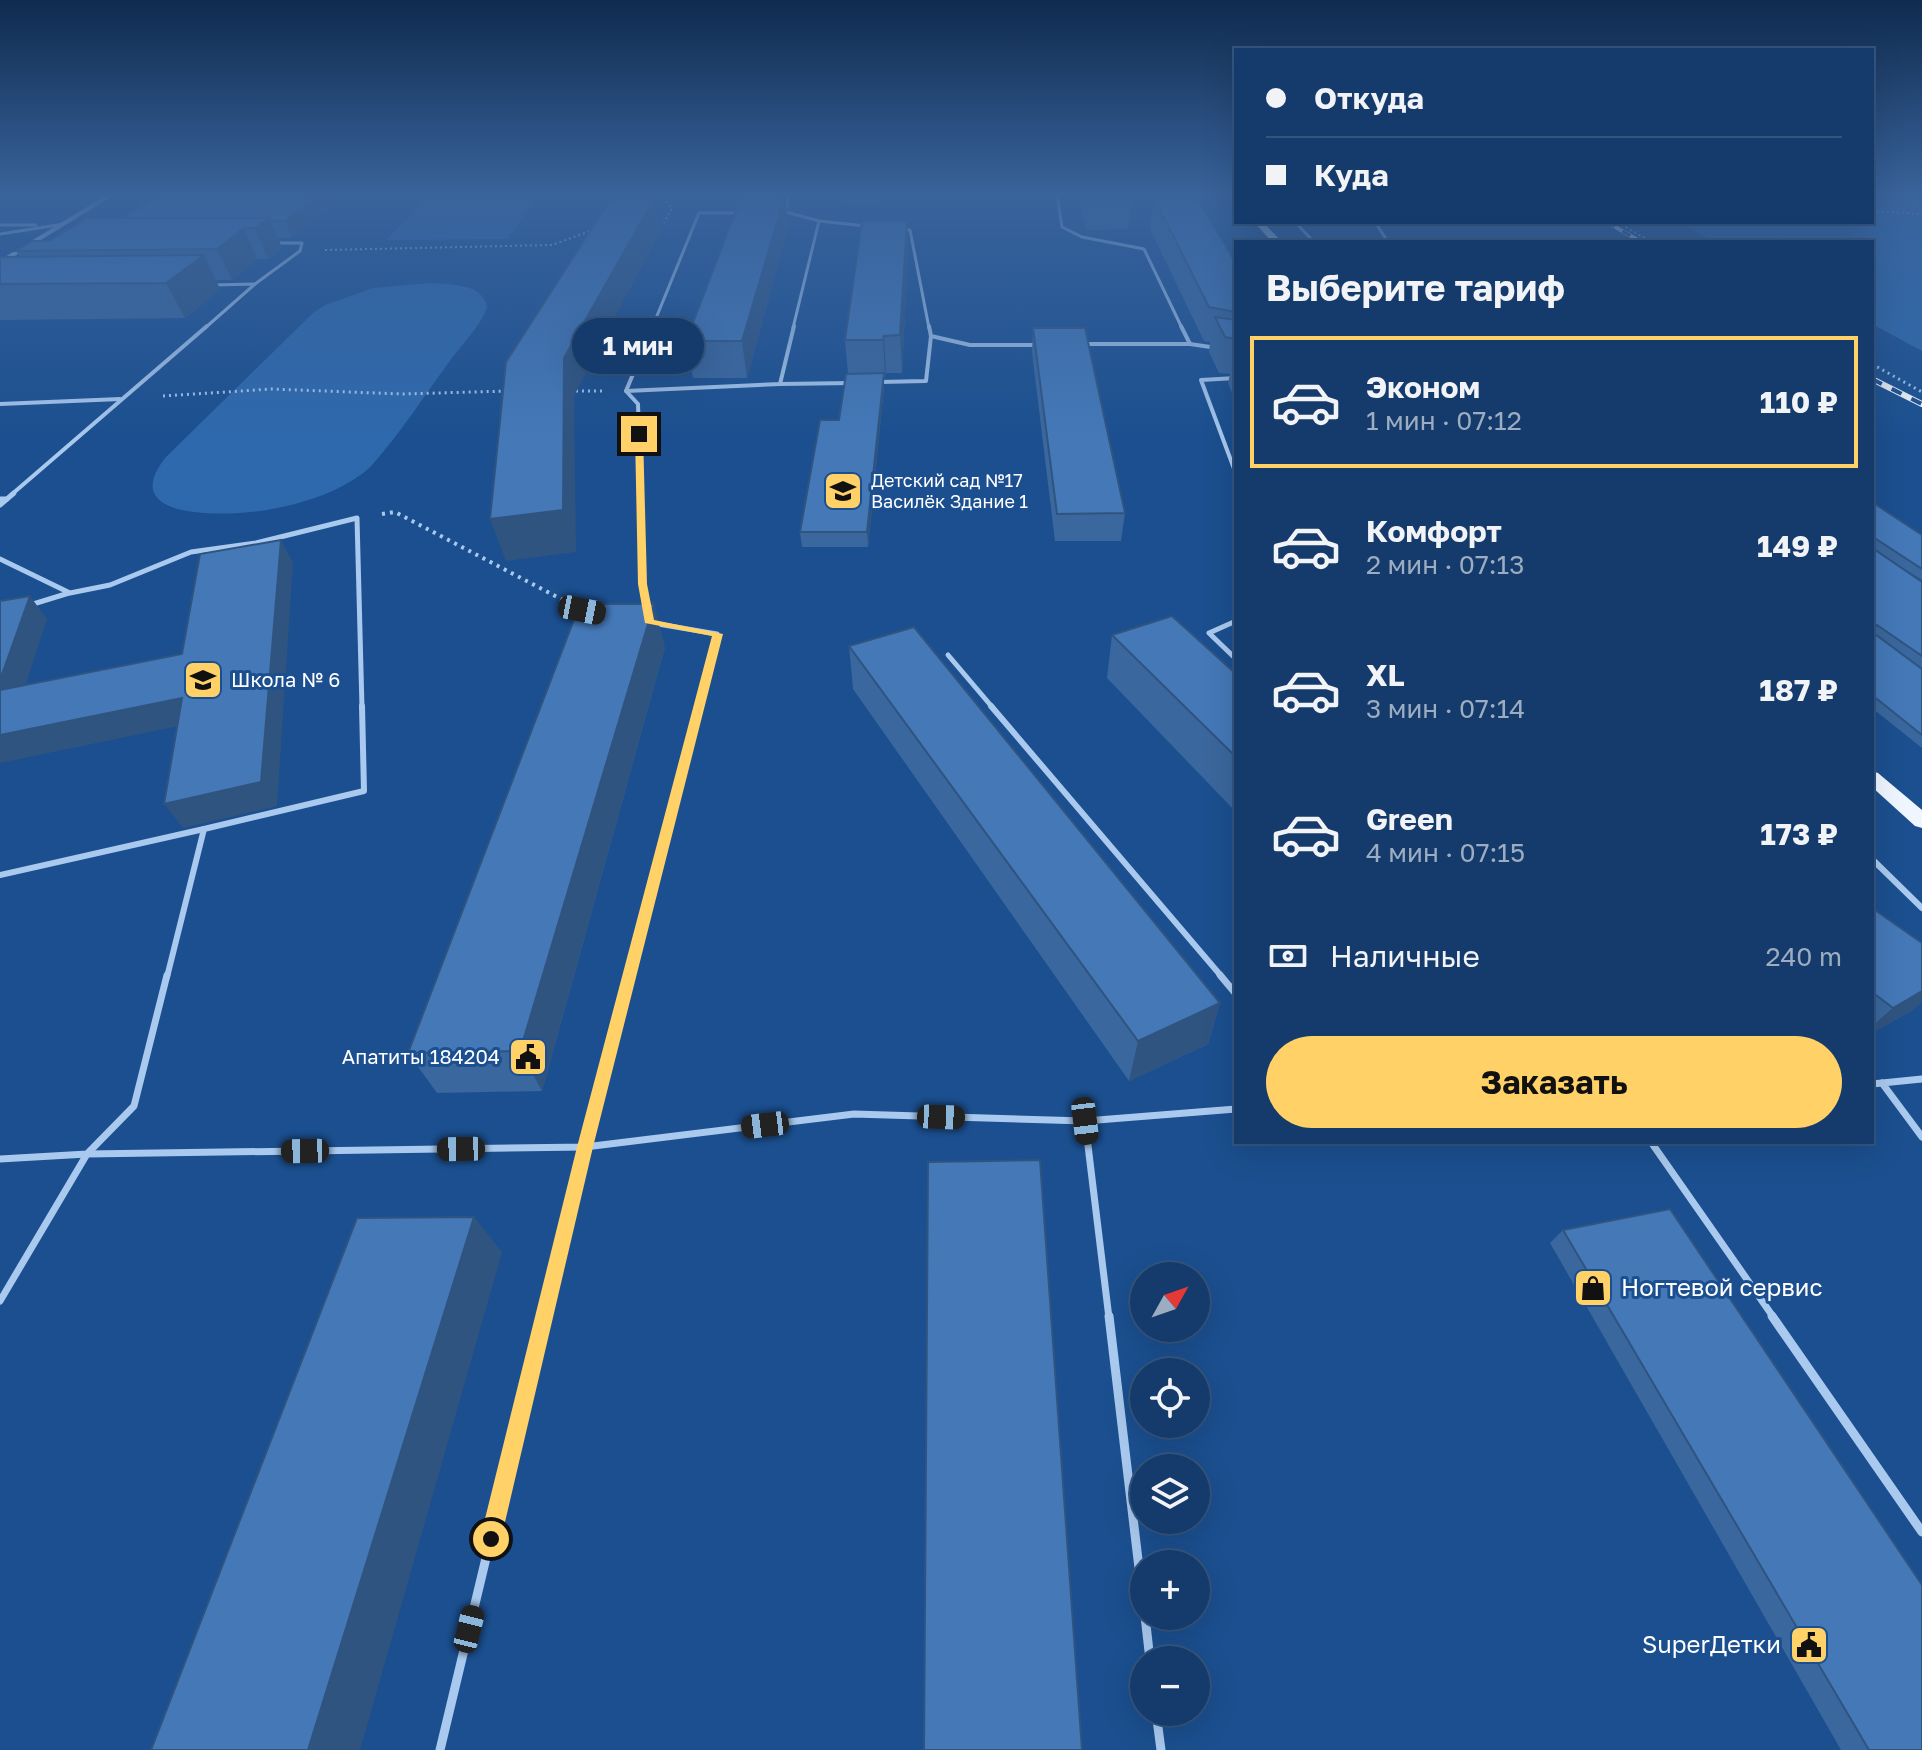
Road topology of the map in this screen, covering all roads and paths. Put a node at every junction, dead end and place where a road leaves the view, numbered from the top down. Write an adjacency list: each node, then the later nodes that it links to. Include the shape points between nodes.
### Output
1 (266, 276): 6 (lane)
2 (673, 276): 20 (lane)
3 (806, 276): 17 (lane)
4 (919, 276): 8 (lane)
5 (1157, 276): 10 (lane)
6 (255, 284): 7 (lane); 22 (lane)
7 (208, 285)
8 (931, 336): 11 (lane, via 970,345); 16 (lane, via 926,381)
9 (1080, 344): 10 (lane)
10 (1190, 344): 12 (lane)
11 (1049, 345)
12 (1221, 349)
13 (1874, 365): 21 (path)
14 (1234, 378): 24 (lane, via 1201,380)
15 (853, 383): 17 (lane)
16 (867, 383)
17 (780, 384): 20 (lane)
18 (515, 391): 22 (path, via 272,389)
19 (563, 391): 20 (path)
20 (626, 391): 48 (lane, via 638,404 643,584 650,623 717,634)
21 (1922, 392)
22 (122, 399): 23 (lane); 25 (lane)
23 (0, 404)
24 (1234, 469)
25 (0, 502)
26 (357, 518): 28 (lane, via 256,543 191,552 110,585); 30 (path, via 395,512); 36 (lane, via 364,791)
27 (0, 559): 28 (lane)
28 (70, 593): 29 (lane)
29 (28, 605)
30 (582, 610)
31 (1234, 622): 33 (lane, via 1209,633)
32 (948, 655): 40 (lane)
33 (1234, 657)
34 (1874, 779): 35 (main road)
35 (1922, 821)
36 (204, 829): 38 (lane); 49 (lane, via 134,1106)
37 (1874, 861): 39 (lane)
38 (0, 875)
39 (1922, 908)
40 (1234, 992)
41 (1922, 1079): 42 (lane)
42 (1882, 1083): 43 (lane); 46 (lane)
43 (1874, 1084)
44 (1234, 1109): 45 (lane)
45 (1085, 1121): 48 (lane, via 854,1114); 53 (lane)
46 (1922, 1137)
47 (1652, 1144): 52 (lane)
48 (585, 1147): 49 (lane); 55 (lane)
49 (87, 1154): 50 (lane); 51 (lane)
50 (0, 1159)
51 (0, 1301)
52 (1922, 1532)
53 (1137, 1550)
54 (1158, 1726): 56 (lane)
55 (440, 1750)
56 (1161, 1750)

